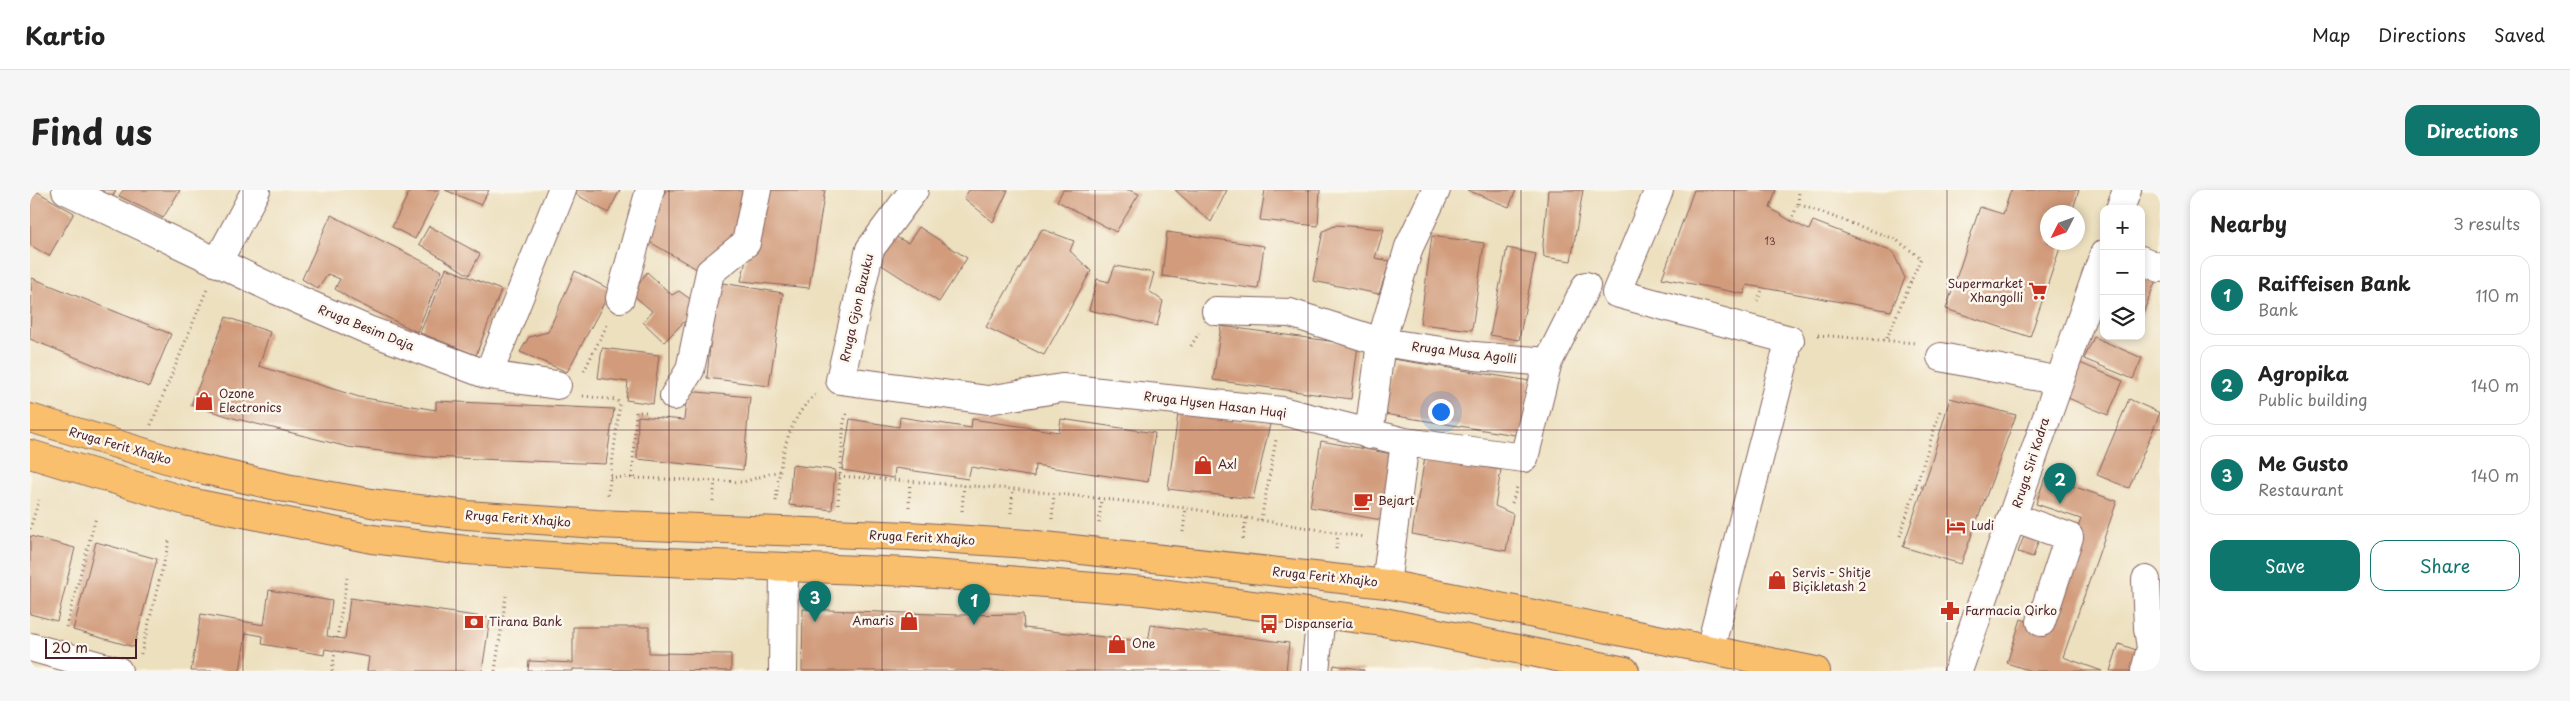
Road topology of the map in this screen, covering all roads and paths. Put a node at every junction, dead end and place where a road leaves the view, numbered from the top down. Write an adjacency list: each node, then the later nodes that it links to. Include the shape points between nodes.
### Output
1 (66, 190): 15 (street, Rruga Besim Daja)
2 (256, 190): 15 (street)
3 (562, 190): 28 (street)
4 (650, 190): 19 (street)
5 (758, 190): 32 (street, via 746,243 710,272 690,370)
6 (914, 190): 29 (street, Rruga Gjon Buzuku, via 870,249)
7 (1436, 190): 22 (street, via 1409,247)
8 (1658, 190): 23 (street, via 1616,293)
9 (1799, 190): 11 (path)
10 (2127, 190): 12 (street)
11 (1798, 204): 13 (path); 21 (path, via 1895,239 1921,258)
12 (2121, 205)
13 (1791, 221)
14 (2145, 262): 17 (street)
15 (217, 263): 28 (street, Rruga Besim Daja, via 368,330); 36 (path)
16 (2100, 265): 30 (street, Rruga Siri Kodra)
17 (2160, 268)
18 (1586, 286): 26 (street, Rruga Hysen Hasan Huqi)
19 (620, 298): 27 (path)
20 (1216, 311): 22 (street, Rruga Musa Agolli, via 1290,313)
21 (1886, 340): 23 (path); 24 (path)
22 (1381, 342): 26 (street, Rruga Musa Agolli, via 1475,356); 37 (street)
23 (1795, 343): 82 (street)
24 (1916, 343)
25 (1940, 357): 30 (street)
26 (1548, 362): 38 (street, Rruga Hysen Hasan Huqi, via 1524,458)
27 (584, 372)
28 (488, 375): 31 (street, Rruga Besim Daja)
29 (849, 381): 34 (street, Rruga Hysen Hasan Huqi, via 988,400 1062,388); 40 (path, via 813,396 791,426); 41 (path)
30 (2059, 381): 61 (street, Rruga Siri Kodra)
31 (568, 390): 42 (path, via 620,403)
32 (674, 396): 43 (path, via 663,412 636,412)
33 (1941, 408): 48 (path)
34 (1282, 411): 37 (street, Rruga Hysen Hasan Huqi); 64 (path)
35 (30, 418): 76 (main road, Rruga Ferit Xhajko, via 196,468 377,504 467,516 1027,544)
36 (149, 430)
37 (1369, 435): 38 (street, Rruga Hysen Hasan Huqi)
38 (1405, 442): 71 (street)
39 (30, 454): 73 (main road, via 189,502 372,539 584,559)
40 (779, 471): 44 (path, via 743,482); 55 (path)
41 (839, 476): 45 (path); 57 (path)
42 (610, 477): 43 (path); 46 (path)
43 (632, 478): 44 (path)
44 (714, 481): 54 (path)
45 (910, 483): 47 (path); 58 (path)
46 (609, 484)
47 (964, 484): 50 (path); 60 (path)
48 (1916, 486): 49 (path); 69 (path)
49 (1923, 487)
50 (1013, 489): 51 (path); 62 (path)
51 (1054, 494): 52 (path); 65 (path)
52 (1101, 499): 56 (path); 66 (path)
53 (39, 500): 67 (path)
54 (713, 504)
55 (776, 506)
56 (1186, 508): 63 (path); 68 (path)
57 (838, 509)
58 (909, 512)
59 (96, 517): 84 (path)
60 (962, 517)
61 (2013, 517): 79 (street, via 2069,537); 93 (street, Rruga Siri Kodra)
62 (1010, 518)
63 (1246, 518): 64 (path); 72 (path)
64 (1261, 520): 71 (path)
65 (1051, 521)
66 (1099, 527)
67 (30, 529)
68 (1182, 536)
69 (1900, 536)
70 (170, 538): 85 (path)
71 (1392, 540): 76 (street)
72 (1243, 543)
73 (784, 567): 78 (main road, via 908,572 1145,591); 89 (street)
74 (347, 578): 80 (path)
75 (2146, 580): 94 (street, via 2151,648)
76 (1386, 584): 82 (main road, Rruga Ferit Xhajko)
77 (506, 596): 88 (path)
78 (1321, 615): 86 (main road, via 1384,622); 90 (street)
79 (2041, 622)
80 (337, 638)
81 (30, 647): 84 (street)
82 (1710, 649): 92 (main road, Rruga Ferit Xhajko)
83 (335, 652): 87 (path)
84 (73, 662): 85 (street)
85 (128, 667)
86 (1588, 668): 91 (main road)
87 (332, 671)
88 (495, 671)
89 (783, 671)
90 (1315, 671)
91 (1625, 671)
92 (1816, 671)
93 (1958, 671)
94 (2145, 671)

